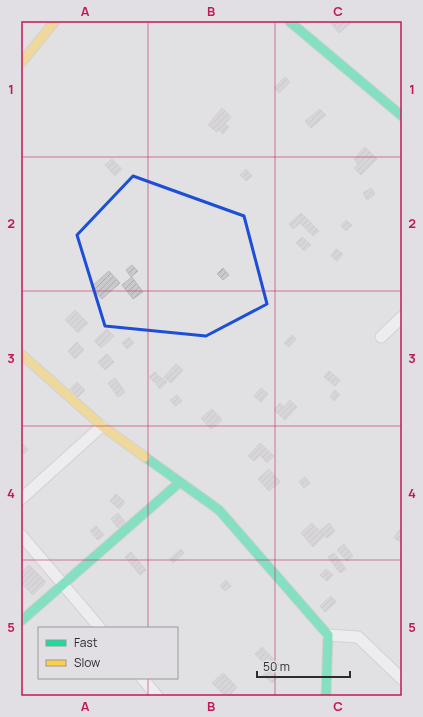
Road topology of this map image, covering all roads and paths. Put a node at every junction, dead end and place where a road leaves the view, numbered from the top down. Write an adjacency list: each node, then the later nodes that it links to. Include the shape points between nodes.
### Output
1 (55, 21): 3 (street)
2 (289, 21): 4 (street)
3 (21, 63)
4 (402, 116)
5 (402, 316): 6 (street)
6 (381, 337)
7 (21, 354): 8 (street)
8 (102, 426): 9 (street); 10 (street)
9 (180, 482): 12 (street); 15 (street, via 218,510)
10 (21, 499)
11 (21, 535): 12 (street)
12 (63, 584): 13 (street); 14 (street)
13 (21, 621)
14 (99, 627)
15 (328, 635): 17 (street, via 358,637); 19 (street)
16 (143, 679): 18 (street)
17 (402, 679)
18 (157, 696)
19 (326, 696)

